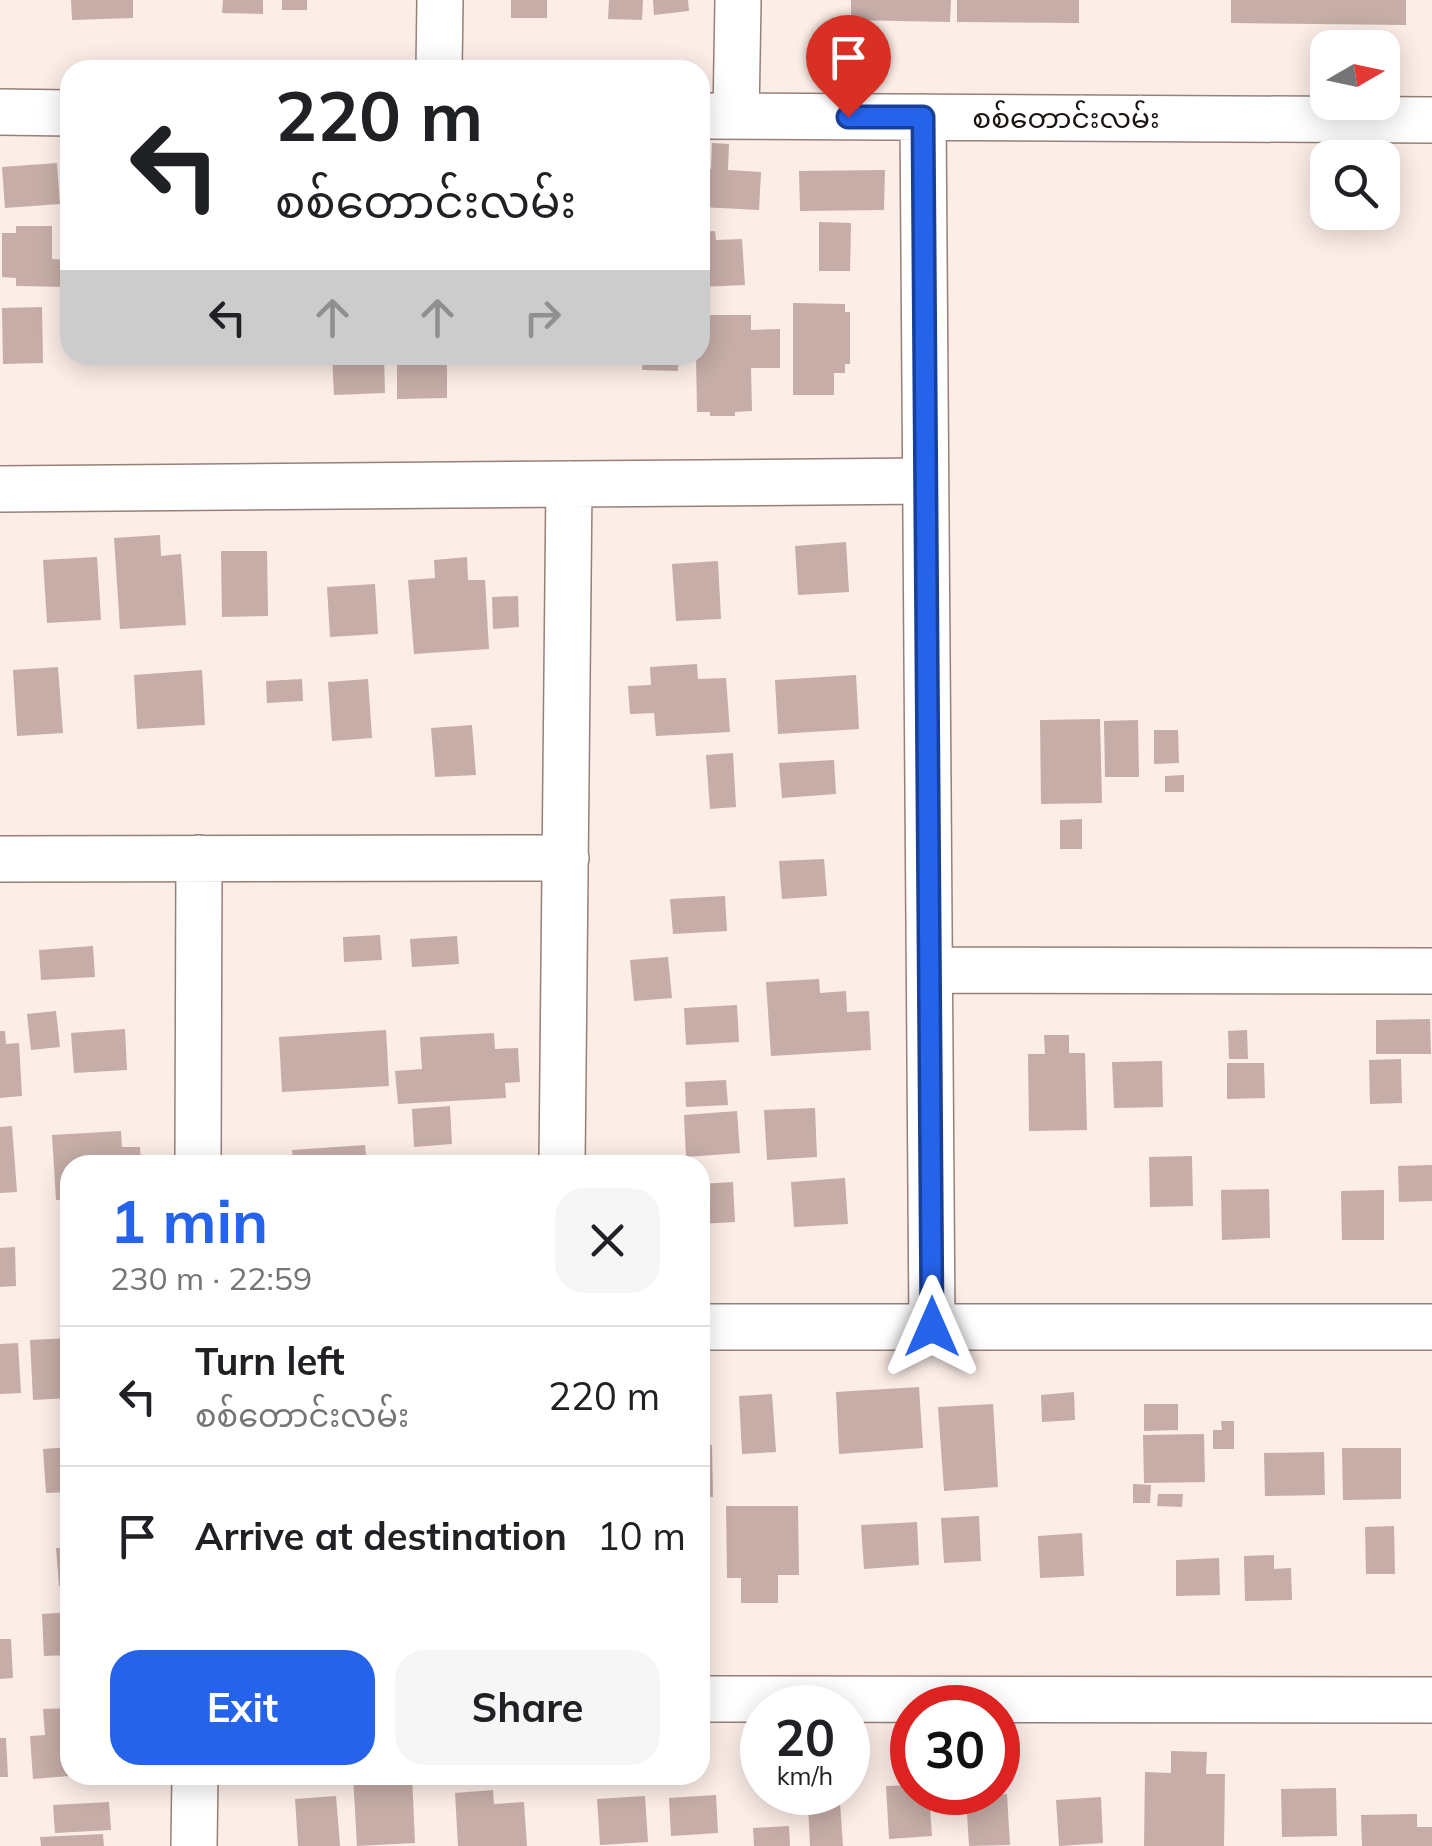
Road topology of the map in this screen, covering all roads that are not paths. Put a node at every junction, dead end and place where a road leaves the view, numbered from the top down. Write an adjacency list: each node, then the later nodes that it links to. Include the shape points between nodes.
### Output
1 (440, 0): 3 (street)
2 (738, 0): 6 (street)
3 (439, 60)
4 (0, 112): 5 (street)
5 (60, 112)
6 (718, 116): 7 (street, စစ်တောင်းလမ်း)
7 (923, 117): 8 (street, စစ်တောင်းလမ်း); 9 (street)
8 (1432, 120)
9 (926, 480): 10 (street); 15 (street)
10 (569, 484): 11 (street); 13 (street)
11 (0, 489)
12 (200, 858): 13 (street); 14 (street); 17 (street)
13 (566, 858): 18 (street)
14 (0, 859)
15 (930, 970): 16 (street); 20 (street)
16 (1432, 971)
17 (198, 1155)
18 (562, 1155)
19 (710, 1327): 20 (street)
20 (932, 1327): 21 (street)
21 (1432, 1327)
22 (710, 1700): 23 (street)
23 (1432, 1700)
24 (195, 1785): 25 (street)
25 (194, 1846)

